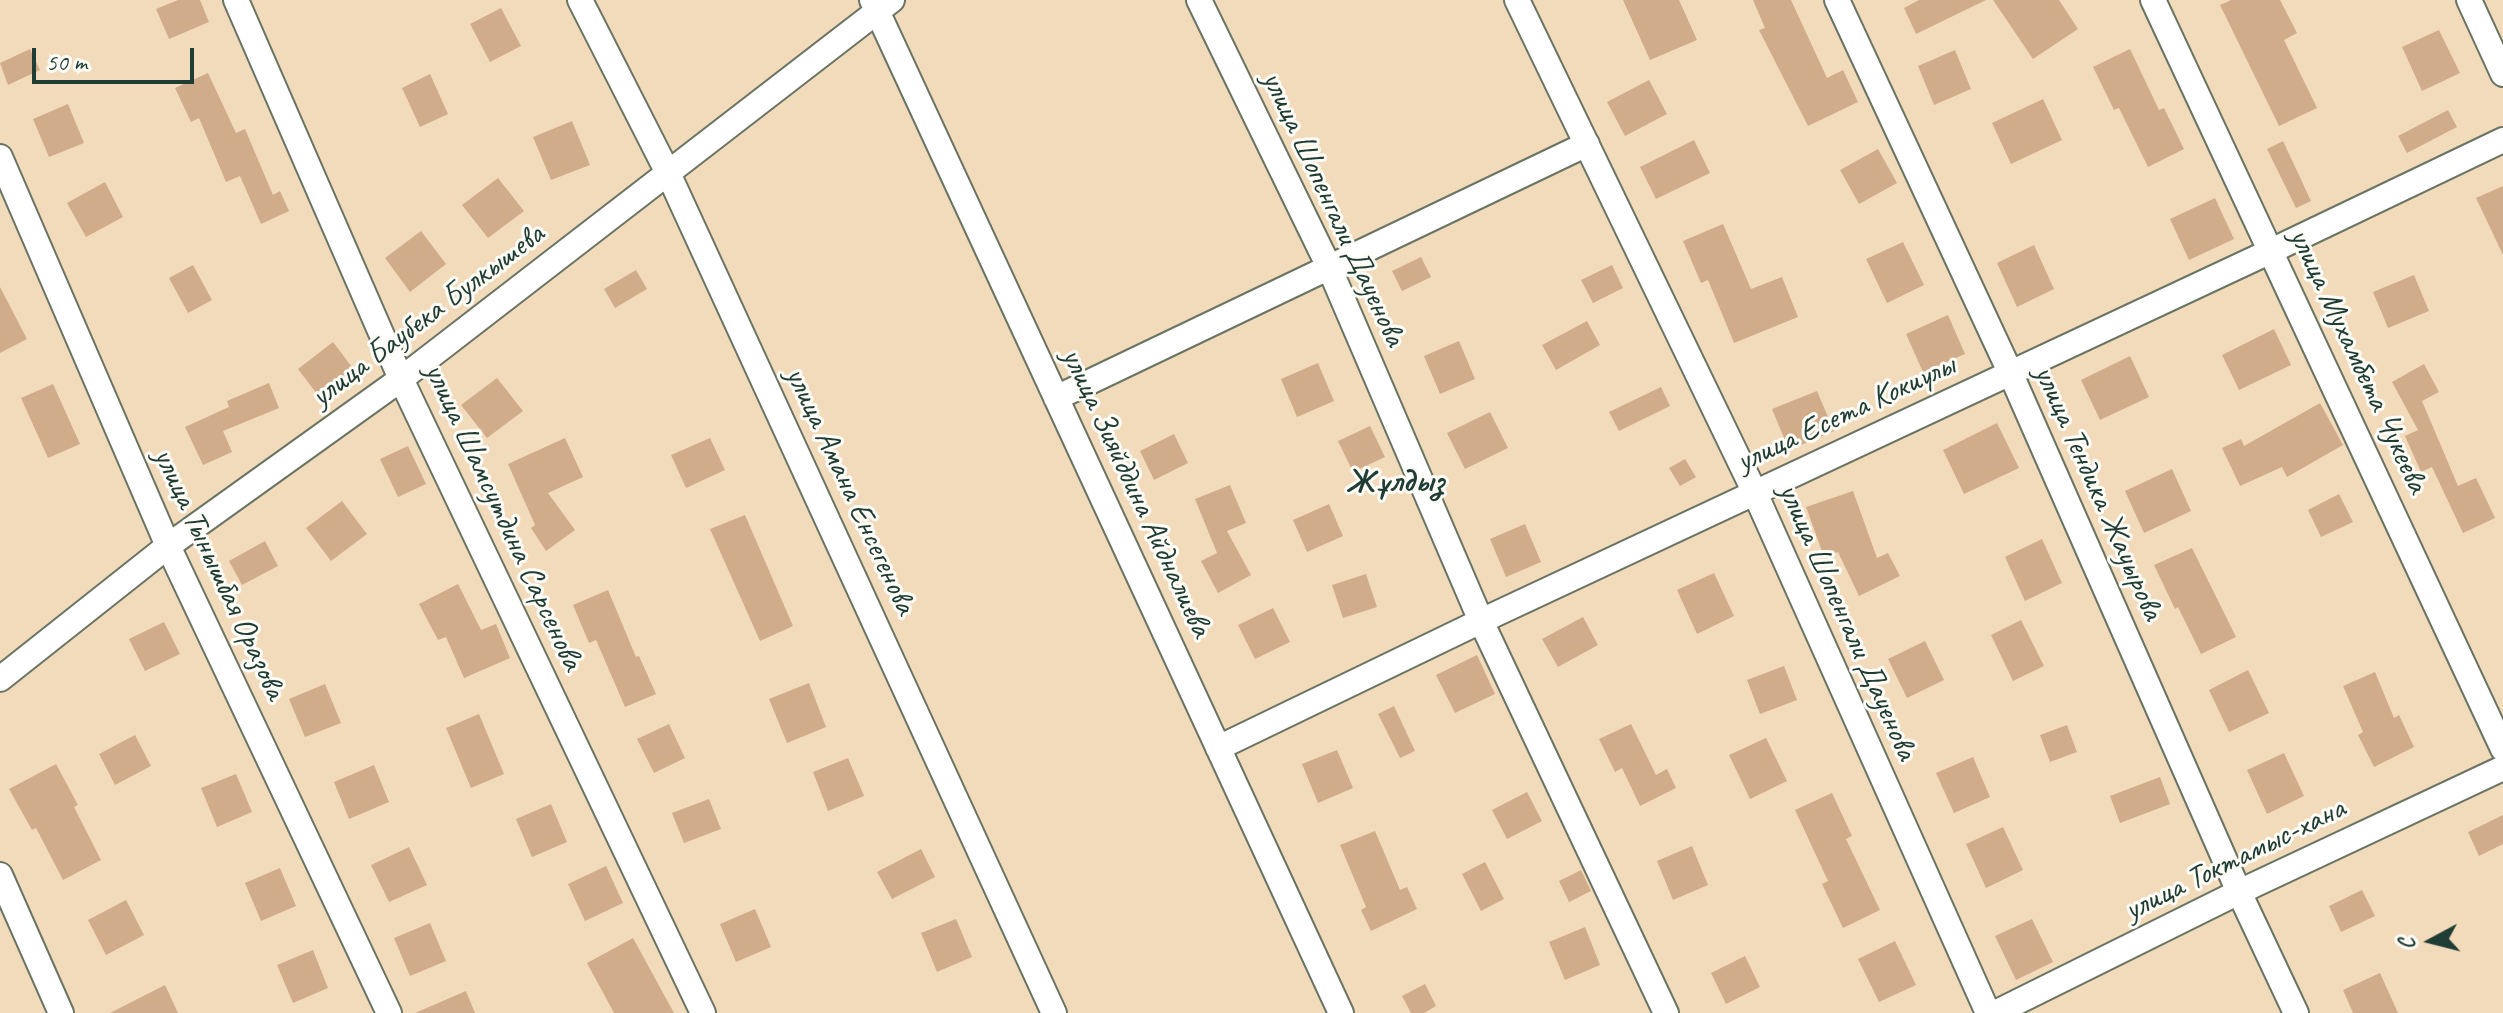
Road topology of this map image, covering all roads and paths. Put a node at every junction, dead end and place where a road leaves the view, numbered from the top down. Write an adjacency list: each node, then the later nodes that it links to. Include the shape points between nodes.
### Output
1 (236, 0): 17 (street, улица Шамсутдина Сарсенова)
2 (580, 0): 13 (street, улица Амана Енсегенова)
3 (1199, 0): 15 (street, улица Шопенгали Дауенова)
4 (1517, 0): 11 (street, улица Шопенгали Дауенова)
5 (1837, 0): 16 (street, улица Тендика Жауырова)
6 (2153, 0): 14 (street, улица Мухамбета Чукеева)
7 (2469, 0): 9 (street)
8 (881, 4): 13 (street, улица Баубека Булкышева); 18 (street, улица Зияйддина Айдналиева)
9 (2503, 74)
10 (2503, 140): 14 (street, улица Есета Кокиулы)
11 (1587, 144): 15 (street); 19 (street, улица Шопенгали Дауенова)
12 (0, 157): 20 (street, улица Тынышбая Оразова)
13 (668, 173): 17 (street, улица Баубека Булкышева); 31 (street, улица Амана Енсегенова)
14 (2271, 251): 16 (street, улица Есета Кокиулы); 24 (street, улица Мухамбета Чукеева)
15 (1329, 267): 18 (street); 21 (street, улица Шопенгали Дауенова)
16 (2010, 372): 19 (street, улица Есета Кокиулы); 27 (street, улица Тендика Жауырова)
17 (401, 379): 20 (street, улица Баубека Булкышева); 30 (street, улица Шамсутдина Сарсенова)
18 (1056, 398): 23 (street, улица Зияйддина Айдналиева)
19 (1755, 493): 21 (street, улица Есета Кокиулы); 34 (street, улица Шопенгали Дауенова)
20 (168, 546): 22 (street, улица Баубека Булкышева); 29 (street, улица Тынышбая Оразова)
21 (1481, 621): 23 (street, улица Есета Кокиулы); 33 (street, улица Шопенгали Дауенова)
22 (0, 679)
23 (1218, 748): 32 (street, улица Зияйддина Айдналиева)
24 (2503, 749)
25 (2503, 768): 27 (street, улица Токтамыс-хана)
26 (0, 875): 28 (street)
27 (2239, 892): 35 (street, улица Токтамыс-хана); 36 (street, улица Тендика Жауырова)
28 (61, 1013)
29 (389, 1013)
30 (703, 1013)
31 (1054, 1013)
32 (1341, 1013)
33 (1666, 1013)
34 (1988, 1013)
35 (1995, 1013)
36 (2296, 1013)

